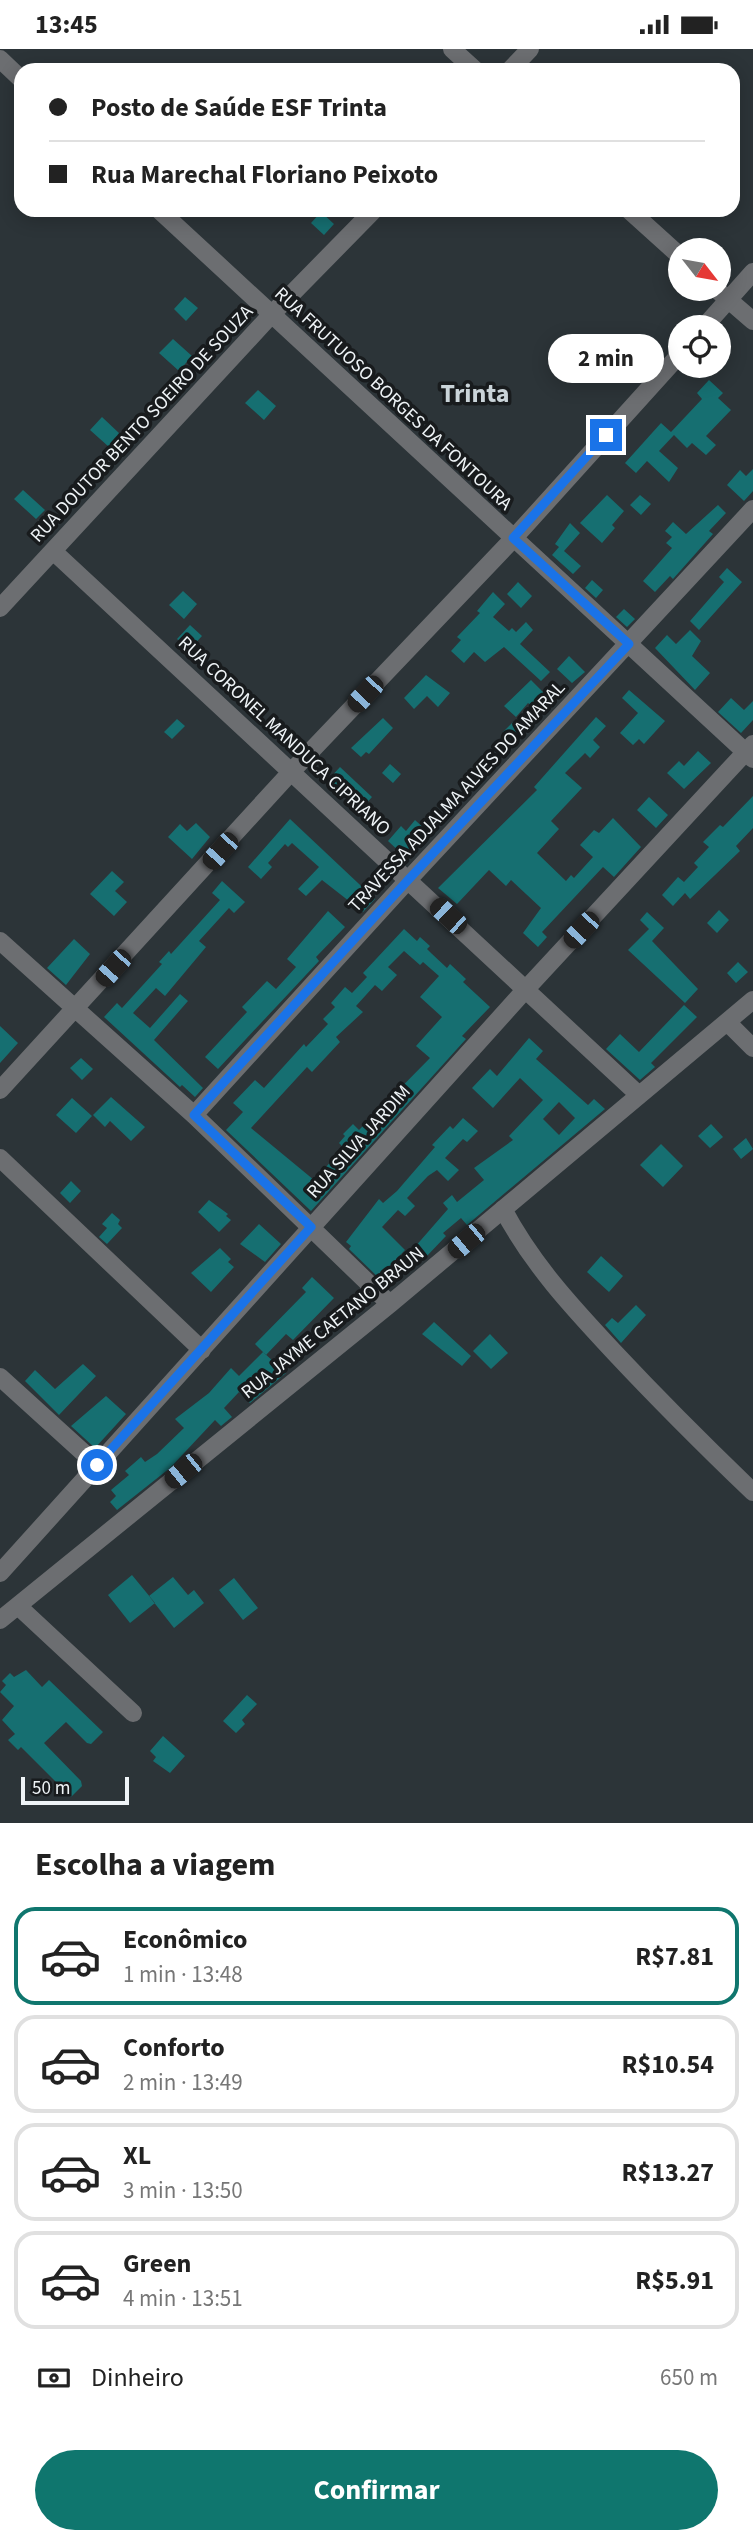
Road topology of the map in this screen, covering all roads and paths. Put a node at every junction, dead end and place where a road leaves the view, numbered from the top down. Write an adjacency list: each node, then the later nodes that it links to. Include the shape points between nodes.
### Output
1 (452, 49): 4 (street)
2 (530, 49): 5 (street)
3 (0, 59): 6 (street)
4 (467, 63)
5 (517, 63)
6 (14, 72)
7 (166, 217): 14 (street, RUA FRUTUOSO BORGES DA FONTOURA)
8 (367, 217): 14 (street, RUA DOUTOR BENTO SOEIRO DE SOUZA)
9 (637, 217): 10 (street)
10 (668, 245)
11 (753, 272): 12 (street)
12 (732, 287)
13 (730, 301): 15 (street)
14 (271, 315): 18 (street, RUA FRUTUOSO BORGES DA FONTOURA); 19 (street, RUA DOUTOR BENTO SOEIRO DE SOUZA)
15 (753, 321)
16 (668, 367): 18 (street)
17 (753, 509): 21 (street, TRAVESSA ADJALMA ALVES DO AMARAL)
18 (513, 538): 21 (street, RUA FRUTUOSO BORGES DA FONTOURA); 23 (street)
19 (53, 551): 20 (street, RUA DOUTOR BENTO SOEIRO DE SOUZA); 23 (street, RUA CORONEL MANDUCA CIPRIANO)
20 (0, 608)
21 (629, 644): 22 (street, RUA FRUTUOSO BORGES DA FONTOURA); 24 (street, TRAVESSA ADJALMA ALVES DO AMARAL)
22 (750, 752): 26 (street, RUA SILVA JARDIM)
23 (291, 772): 24 (street, RUA CORONEL MANDUCA CIPRIANO); 28 (street)
24 (409, 879): 26 (street, RUA CORONEL MANDUCA CIPRIANO); 33 (street, TRAVESSA ADJALMA ALVES DO AMARAL)
25 (0, 941): 28 (street)
26 (526, 989): 32 (street, RUA CORONEL MANDUCA CIPRIANO); 36 (street, RUA SILVA JARDIM)
27 (753, 1000): 29 (street, RUA JAYME CAETANO BRAUN)
28 (77, 1007): 31 (street); 33 (street)
29 (727, 1022): 30 (street); 32 (street, RUA JAYME CAETANO BRAUN)
30 (753, 1048)
31 (0, 1090)
32 (639, 1095): 35 (street, RUA JAYME CAETANO BRAUN)
33 (194, 1115): 36 (street)
34 (0, 1158): 38 (street)
35 (503, 1209): 37 (street, RUA JAYME CAETANO BRAUN); 41 (street, via 538,1267 565,1300)
36 (311, 1227): 37 (street); 38 (street, RUA SILVA JARDIM)
37 (390, 1304): 43 (street, RUA JAYME CAETANO BRAUN)
38 (202, 1349): 40 (street, RUA SILVA JARDIM)
39 (0, 1377): 40 (street)
40 (97, 1465): 42 (street, RUA SILVA JARDIM)
41 (753, 1492)
42 (0, 1573)
43 (18, 1606): 44 (street, RUA JAYME CAETANO BRAUN); 45 (street)
44 (0, 1620)
45 (133, 1713)

